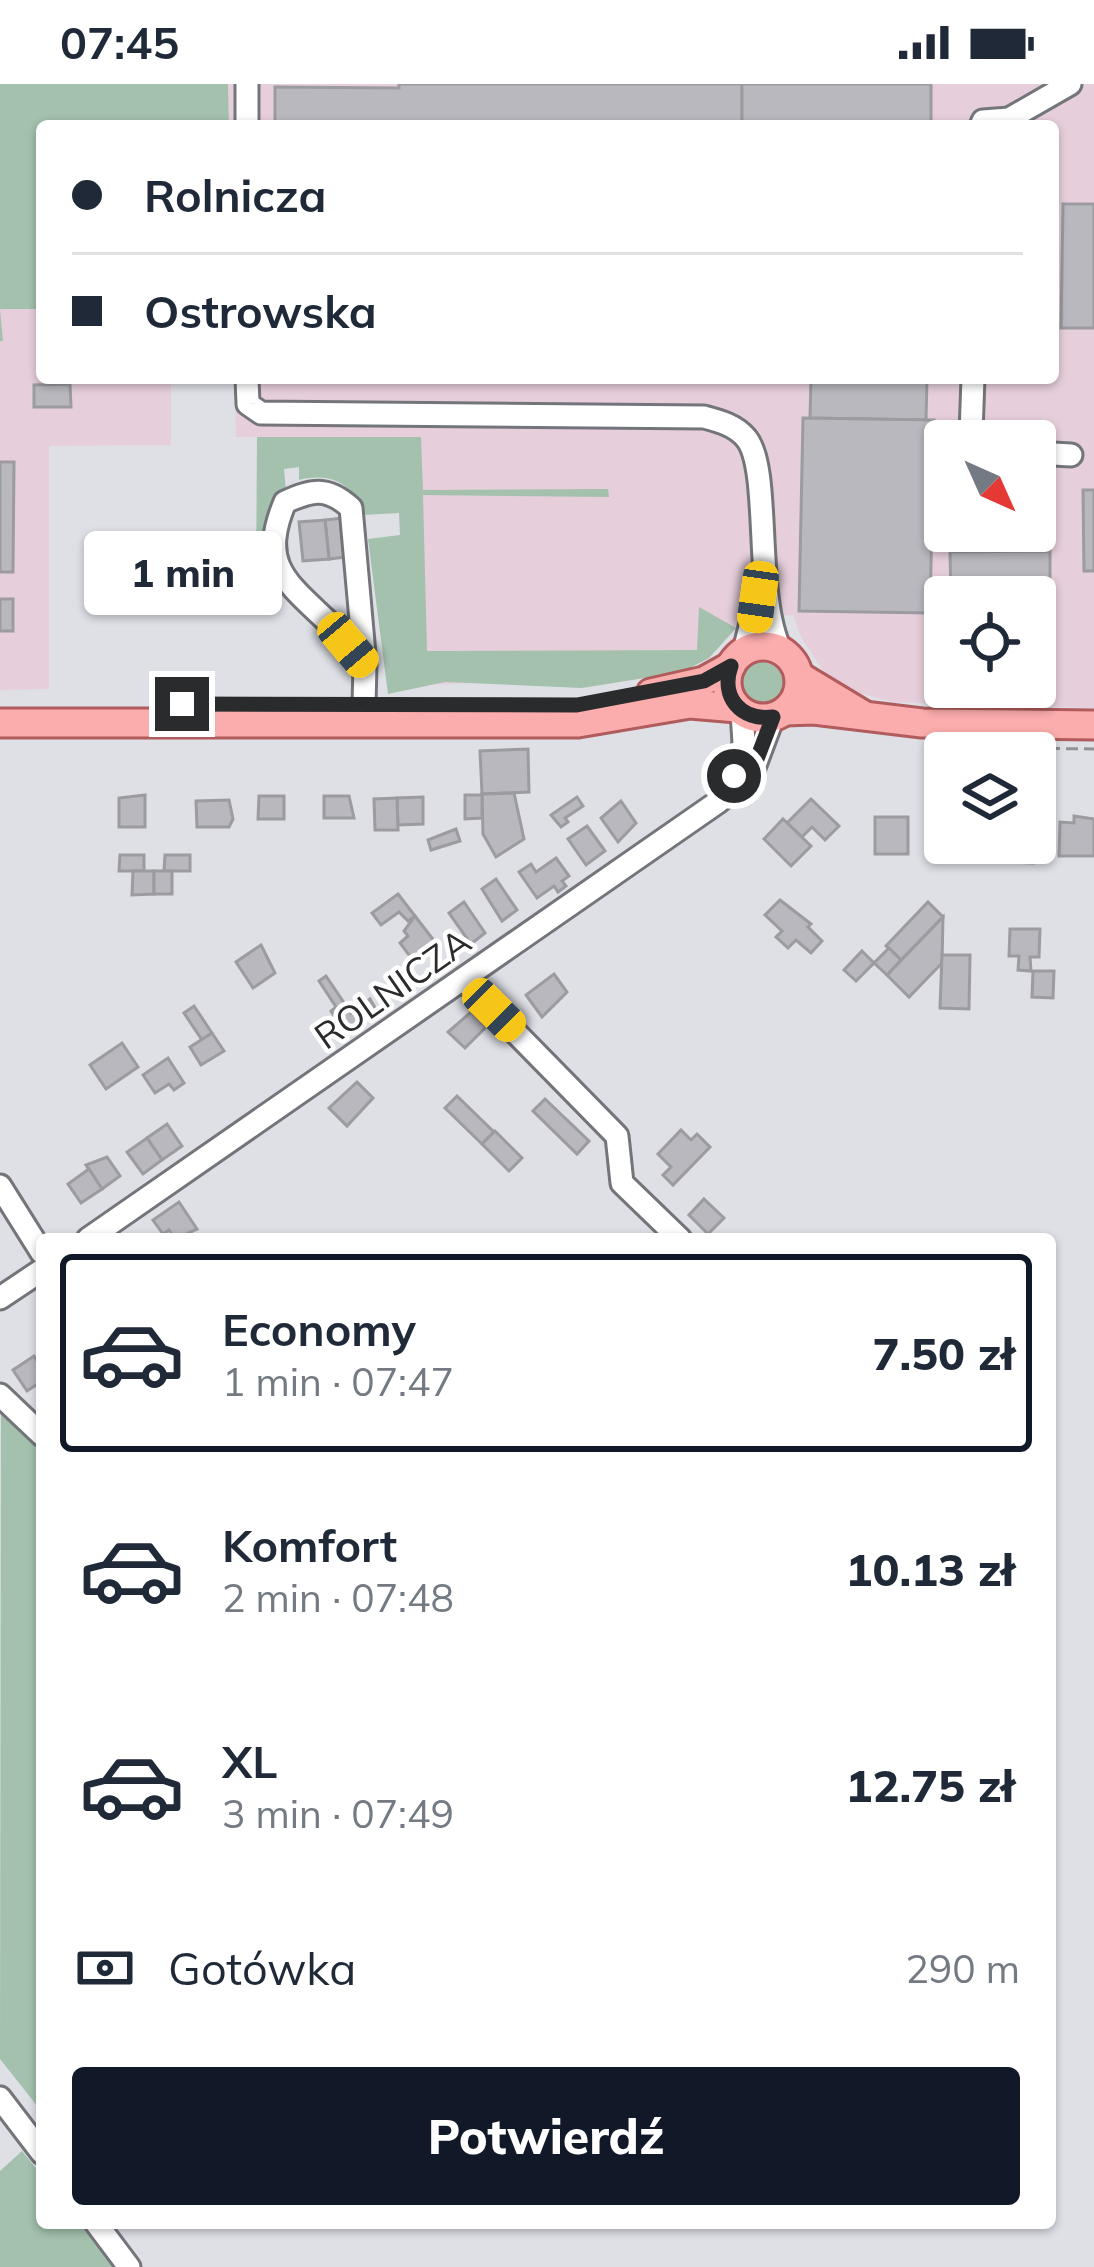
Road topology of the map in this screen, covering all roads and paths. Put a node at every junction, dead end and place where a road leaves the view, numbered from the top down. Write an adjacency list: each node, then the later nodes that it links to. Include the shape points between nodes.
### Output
1 (247, 84): 3 (street)
2 (1070, 84): 4 (street)
3 (247, 120)
4 (996, 120)
5 (247, 384): 10 (street, via 248,404 261,413 726,423 747,439 756,461)
6 (973, 384): 7 (street)
7 (972, 420)
8 (1056, 454): 9 (street)
9 (1071, 455)
10 (762, 570): 11 (street); 12 (street, via 754,623)
11 (781, 650): 12 (main road, via 762,646); 14 (main road)
12 (737, 658): 16 (main road, via 704,681 577,705); 17 (main road, via 728,691)
13 (365, 665): 13 (street, via 351,508 314,489 284,502 275,566); 16 (street)
14 (799, 676): 18 (main road, via 797,696); 19 (main road)
15 (0, 705): 16 (main road)
16 (364, 705)
17 (740, 710): 18 (main road); 20 (main road, via 690,704 578,723); 22 (street, via 744,742)
18 (779, 714): 19 (main road); 22 (street, ROLNICZA, via 752,772)
19 (863, 716): 21 (main road)
20 (0, 723)
21 (1094, 724)
22 (732, 789): 23 (street, ROLNICZA)
23 (463, 979): 25 (street, ROLNICZA); 26 (street, via 617,1136 622,1183)
24 (0, 1186): 27 (street)
25 (97, 1233)
26 (674, 1233)
27 (36, 1243)
28 (36, 1274): 29 (street)
29 (0, 1298)
30 (0, 1395): 31 (street)
31 (36, 1429)
32 (0, 2098): 33 (street)
33 (36, 2145)
34 (100, 2229): 35 (street)
35 (129, 2267)

